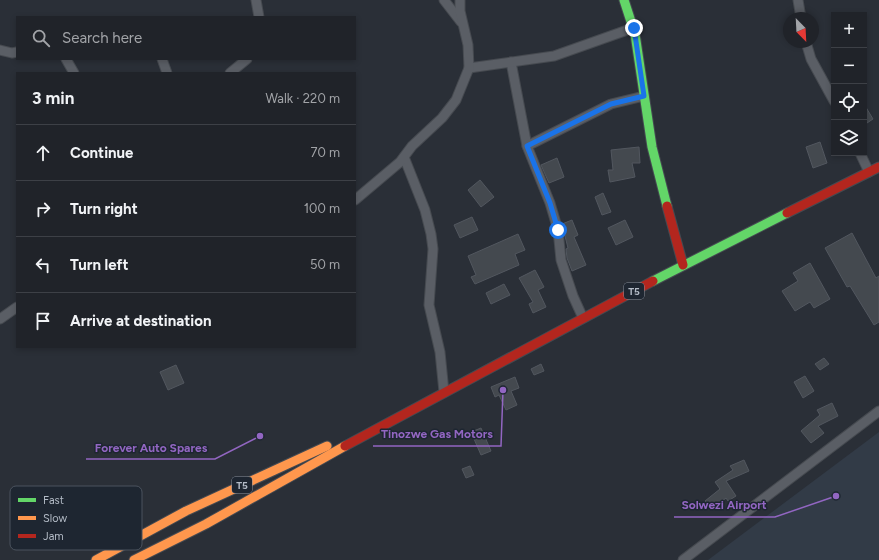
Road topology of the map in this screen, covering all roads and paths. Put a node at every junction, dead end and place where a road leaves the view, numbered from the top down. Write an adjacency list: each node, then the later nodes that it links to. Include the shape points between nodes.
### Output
1 (256, 0): 7 (street)
2 (444, 0): 8 (street)
3 (460, 0): 8 (street)
4 (624, 0): 9 (main road)
5 (798, 0): 6 (street)
6 (800, 12)
7 (259, 16)
8 (463, 25): 17 (street, via 468,45)
9 (634, 28): 16 (street, via 566,53); 21 (main road)
10 (808, 48): 22 (street)
11 (0, 50): 12 (street)
12 (16, 52)
13 (67, 60): 18 (street)
14 (162, 60): 19 (street)
15 (246, 60): 20 (street)
16 (511, 62): 17 (street); 23 (street)
17 (469, 68): 25 (street, via 450,110 420,137)
18 (73, 72)
19 (167, 72)
20 (231, 72)
21 (644, 96): 23 (street, via 611,104); 29 (main road, via 661,186)
22 (831, 96)
23 (527, 146): 31 (street, via 550,203 558,230 561,260)
24 (861, 156): 27 (street)
25 (404, 157): 28 (street); 33 (street, via 425,210 431,234 433,249 429,305 440,352)
26 (879, 167): 27 (main road, T5)
27 (869, 172): 29 (main road, T5)
28 (356, 199)
29 (683, 265): 31 (main road, T5)
30 (16, 308): 32 (street)
31 (583, 318): 33 (main road, T5)
32 (0, 319)
33 (444, 392): 35 (main road, T5)
34 (879, 411): 40 (street)
35 (392, 419): 36 (main road, T5, via 316,450 186,511); 39 (main road, T5, via 252,498)
36 (142, 535)
37 (114, 550): 38 (main road, T5)
38 (96, 560)
39 (134, 560)
40 (683, 560)

